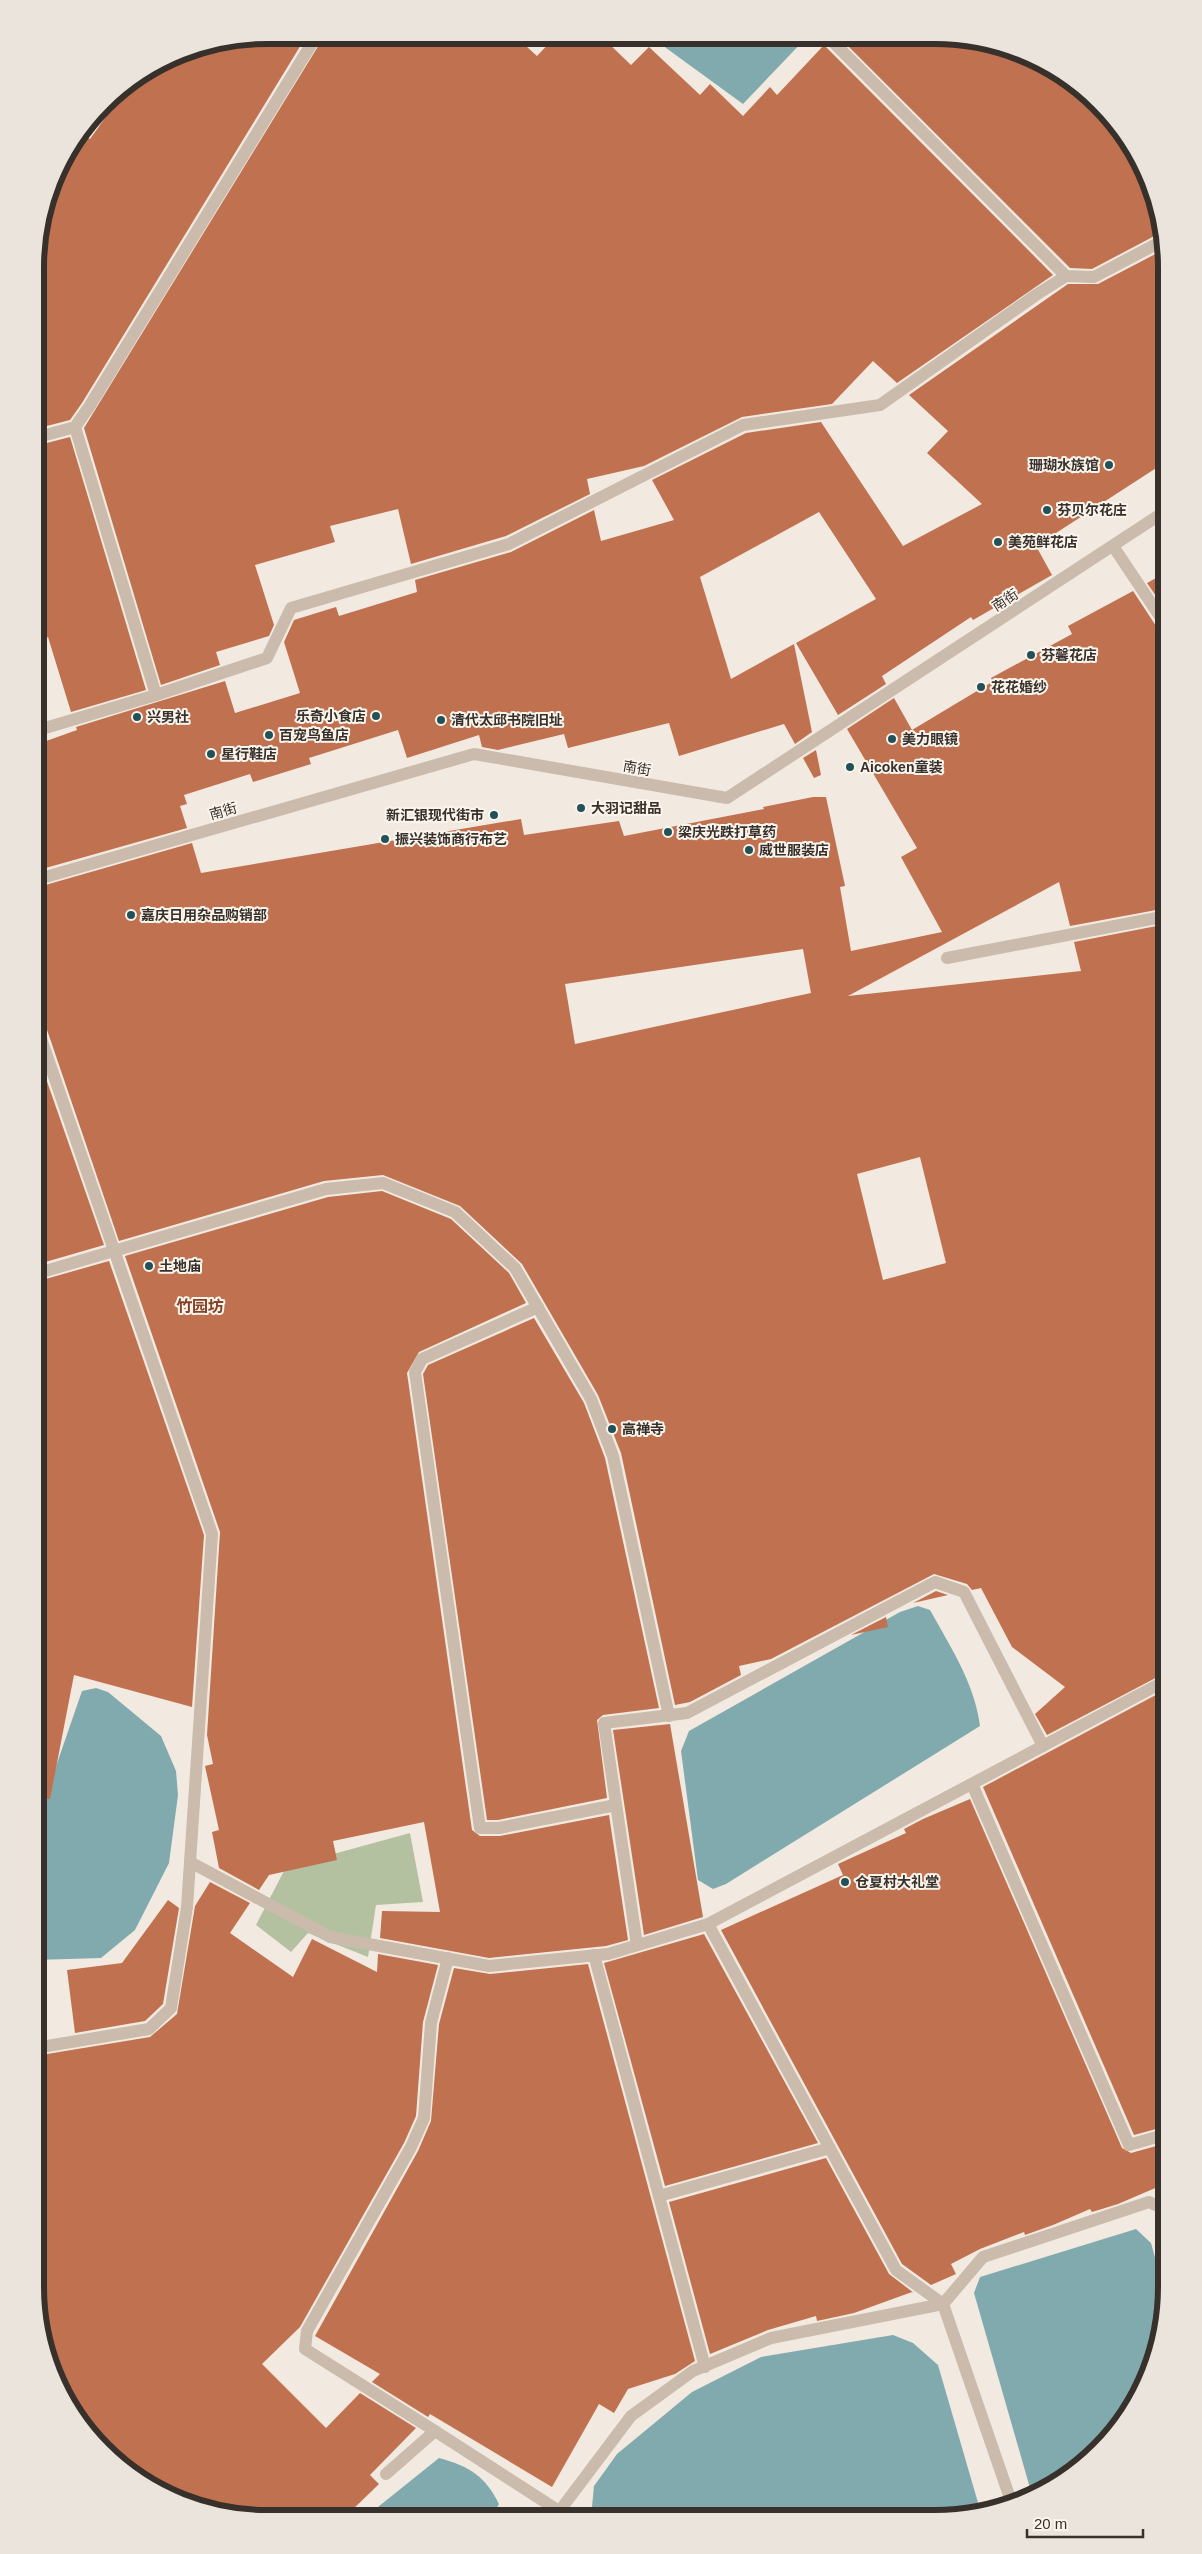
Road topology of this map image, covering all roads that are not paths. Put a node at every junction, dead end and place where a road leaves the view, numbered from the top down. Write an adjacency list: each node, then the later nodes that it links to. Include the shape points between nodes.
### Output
1 (311, 44): 5 (street)
2 (834, 44): 4 (street)
3 (1157, 244): 4 (street, via 1094,277)
4 (1066, 276): 10 (street, via 880,405 743,425 508,544 291,608 267,658)
5 (75, 427): 6 (street); 10 (street)
6 (44, 436)
7 (1158, 516): 8 (street, 南街)
8 (1113, 546): 9 (street); 12 (street, 南街, via 727,798 474,754)
9 (1158, 614)
10 (156, 695): 11 (street)
11 (44, 728)
12 (44, 877)
13 (1158, 918): 14 (street)
14 (947, 958)
15 (44, 1047): 16 (street)
16 (115, 1252): 17 (street); 18 (street, via 326,1189 383,1183 455,1212 515,1268); 24 (street, via 212,1534)
17 (44, 1272)
18 (538, 1307): 20 (street, via 591,1399 613,1456); 23 (street, via 422,1359 415,1372 480,1828 498,1828)
19 (1158, 1685): 21 (street)
20 (669, 1716): 21 (street, via 687,1713 935,1582 964,1592); 23 (street, via 604,1723)
21 (1043, 1746): 22 (street)
22 (972, 1784): 25 (street); 30 (street, via 1129,2145)
23 (616, 1806): 26 (street)
24 (190, 1862): 28 (street, via 330,1937); 29 (street, via 187,1907 171,2008 150,2029)
25 (708, 1924): 26 (street); 31 (street)
26 (637, 1945): 27 (street)
27 (594, 1955): 28 (street, via 489,1966); 32 (street)
28 (448, 1958): 36 (street, via 431,2023 424,2118 306,2331 305,2349)
29 (44, 2047)
30 (1158, 2136)
31 (830, 2148): 32 (street); 34 (street, via 896,2270)
32 (659, 2196): 35 (street)
33 (1158, 2206): 34 (street, via 1149,2202 983,2257)
34 (943, 2304): 35 (street, via 771,2338); 38 (street)
35 (705, 2366): 40 (street, via 693,2371 631,2416)
36 (435, 2431): 37 (street); 39 (street)
37 (386, 2474)
38 (1010, 2497)
39 (552, 2510)
40 (563, 2510)

